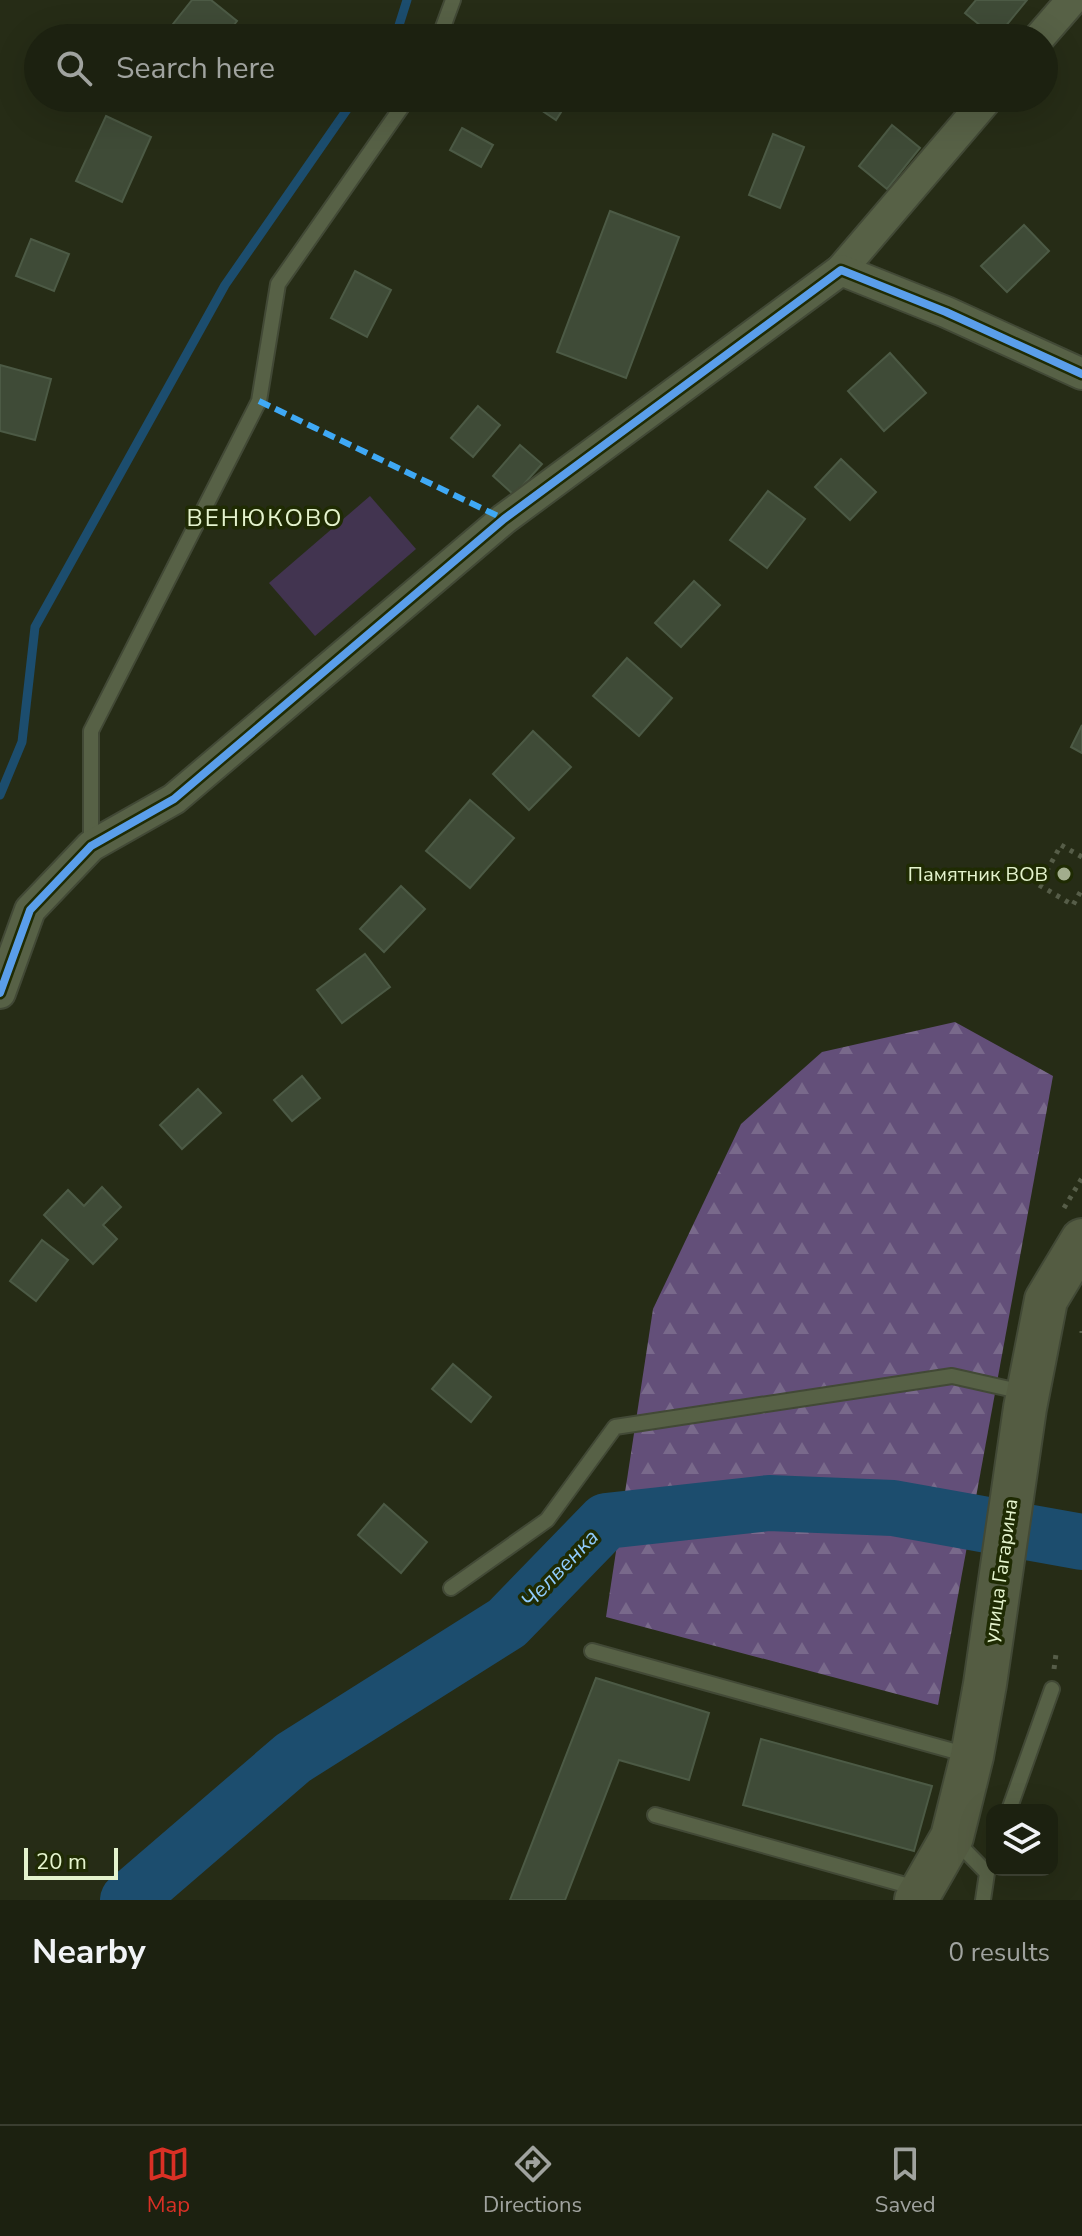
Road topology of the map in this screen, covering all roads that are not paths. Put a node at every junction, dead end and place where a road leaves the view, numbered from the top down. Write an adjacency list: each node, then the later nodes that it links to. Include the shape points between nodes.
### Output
1 (453, 0): 3 (lane)
2 (1072, 0): 4 (street)
3 (444, 24)
4 (1051, 24)
5 (398, 112): 9 (lane, via 278,284 259,401 91,731)
6 (976, 112): 7 (street)
7 (841, 270): 8 (street); 9 (street, via 504,519 174,799)
8 (1082, 374)
9 (91, 846): 10 (street, via 30,910)
10 (0, 993)
11 (1082, 1240): 12 (main road, улица Гагарина, via 1046,1300)
12 (1026, 1401): 13 (lane, via 952,1376 615,1427 547,1520); 16 (main road, улица Гагарина)
13 (451, 1588)
14 (592, 1651): 16 (lane)
15 (1052, 1689): 17 (lane)
16 (972, 1756): 19 (main road, улица Гагарина)
17 (1011, 1804)
18 (655, 1815): 22 (lane, via 902,1884)
19 (952, 1837): 20 (lane); 22 (main road, улица Гагарина)
20 (986, 1872)
21 (987, 1876): 23 (lane)
22 (918, 1897)
23 (983, 1900)

